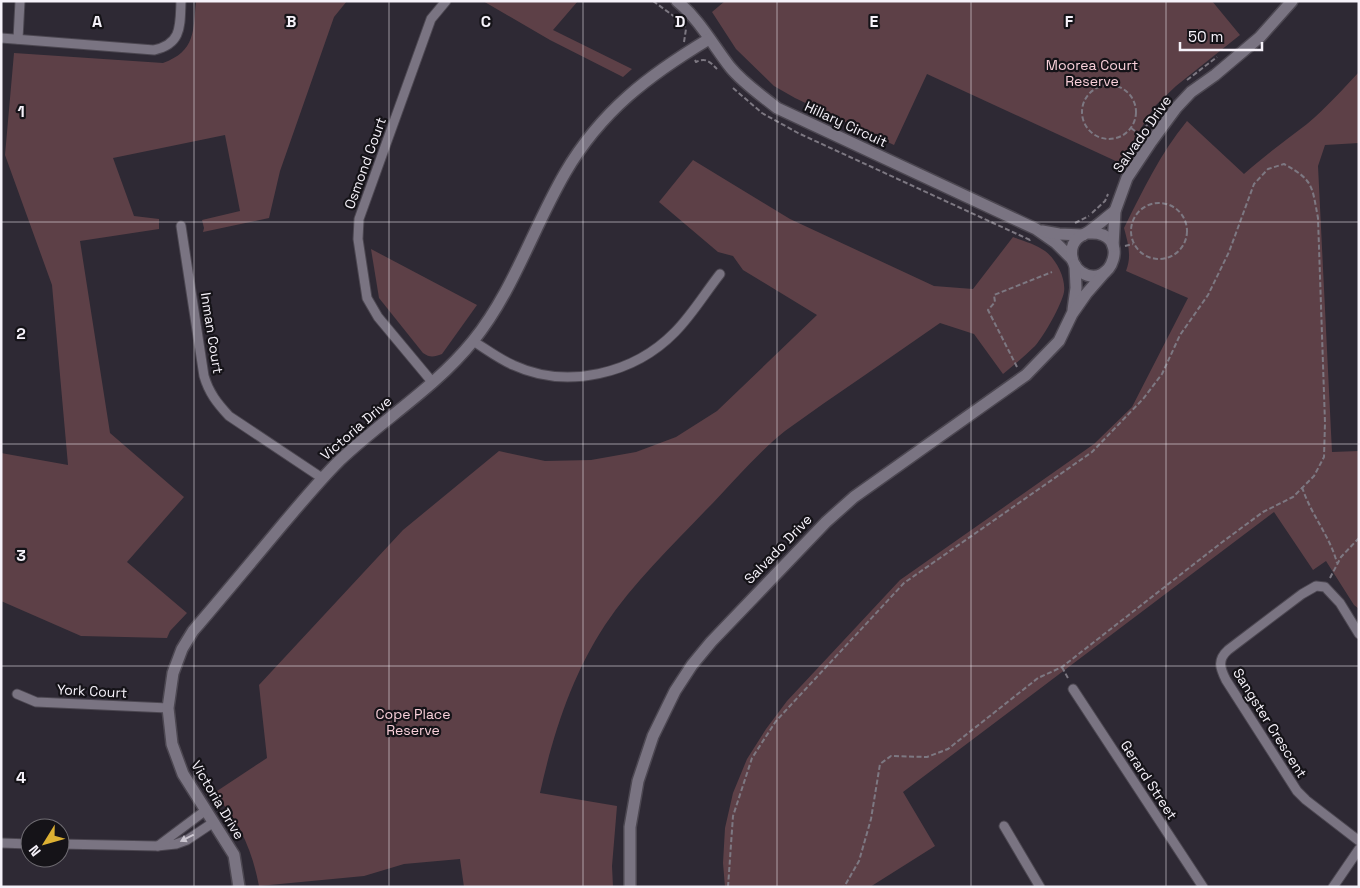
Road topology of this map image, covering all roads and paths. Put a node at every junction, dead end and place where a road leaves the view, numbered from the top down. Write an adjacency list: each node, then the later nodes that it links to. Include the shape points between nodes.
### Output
1 (20, 1): 8 (street)
2 (181, 1): 8 (street, via 177,35 163,48 154,50)
3 (446, 1): 27 (street, Osmond Court, via 432,19 359,219 358,230 364,284 371,307)
4 (653, 1): 10 (path, via 682,23 686,29)
5 (677, 1): 9 (street, Hillary Circuit)
6 (1292, 1): 13 (street, Salvado Drive, via 1260,37 1191,92 1176,108 1127,178)
7 (1, 38): 8 (street)
8 (18, 39)
9 (710, 39): 15 (street, Hillary Circuit, via 732,69 777,108); 25 (street, Victoria Drive, via 671,62 629,94 600,123 565,174 496,307)
10 (684, 43)
11 (1131, 128): 11 (path, via 1114,139 1094,135 1082,118 1086,97 1098,87 1113,86 1127,92 1135,106 1135,121); 12 (path)
12 (1144, 136)
13 (1115, 210): 16 (street, Salvado Drive); 18 (street, Salvado Drive)
14 (181, 226): 28 (street, Inman Court, via 208,389 229,416)
15 (1036, 229): 16 (street, Hillary Circuit, via 1059,234); 20 (street, Hillary Circuit)
16 (1086, 234): 18 (street, via 1095,232 1106,237); 20 (street, Salvado Drive, via 1073,245)
17 (1134, 244): 17 (path, via 1131,227 1134,218 1146,206 1163,203 1184,218 1187,226 1185,244 1172,256 1164,259 1146,257); 19 (path)
18 (1113, 246): 21 (street, Salvado Drive, via 1114,259)
19 (1125, 246)
20 (1073, 262): 21 (street, via 1086,274); 24 (street, Salvado Drive, via 1076,288)
21 (1106, 271): 24 (street, Salvado Drive)
22 (1052, 272): 26 (path, via 994,294 995,302 988,310)
23 (720, 274): 25 (street, via 676,331 654,351 632,364 600,374 570,377 538,374 512,365)
24 (1072, 314): 48 (street, Salvado Drive, via 1059,341 1026,376 854,498 826,522 696,659 675,691 653,736 638,781 630,827)
25 (473, 341): 27 (street, Victoria Drive)
26 (1017, 367)
27 (433, 383): 28 (street, Victoria Drive, via 356,445)
28 (322, 478): 37 (street, Victoria Drive, via 193,631 173,674)
29 (1302, 487): 31 (path, via 1308,505 1334,550); 34 (path, via 1221,543); 49 (path, via 1314,476 1324,457 1318,218 1312,186 1301,173 1284,164 1268,169 1254,184 1229,252 1208,295 1180,335 1162,374 1143,399 1092,452 904,583 776,721 752,758 733,816)
30 (1359, 538): 31 (path)
31 (1337, 563): 32 (path)
32 (1325, 587): 33 (street, via 1340,603); 41 (street, Sangster Crescent, via 1316,586 1302,594 1222,655 1220,666 1297,791)
33 (1358, 632)
34 (1062, 667): 35 (path); 50 (path, via 1038,678 948,749 928,757 891,756 880,764 871,819 859,861)
35 (1073, 689): 52 (street, Gerard Street)
36 (17, 694): 37 (street, York Court, via 36,702)
37 (168, 708): 38 (street, Victoria Drive, via 172,744 182,774)
38 (206, 810): 39 (street, Victoria Drive); 45 (street)
39 (214, 822): 45 (street, one-way to 45, via 187,840); 47 (street, Victoria Drive, via 234,855)
40 (1004, 826): 51 (street)
41 (1359, 841)
42 (1, 844): 43 (street)
43 (20, 844)
44 (70, 844): 45 (street)
45 (157, 846)
46 (1359, 849): 53 (street)
47 (239, 887)
48 (630, 887)
49 (728, 887)
50 (844, 887)
51 (1040, 887)
52 (1203, 887)
53 (1333, 887)

